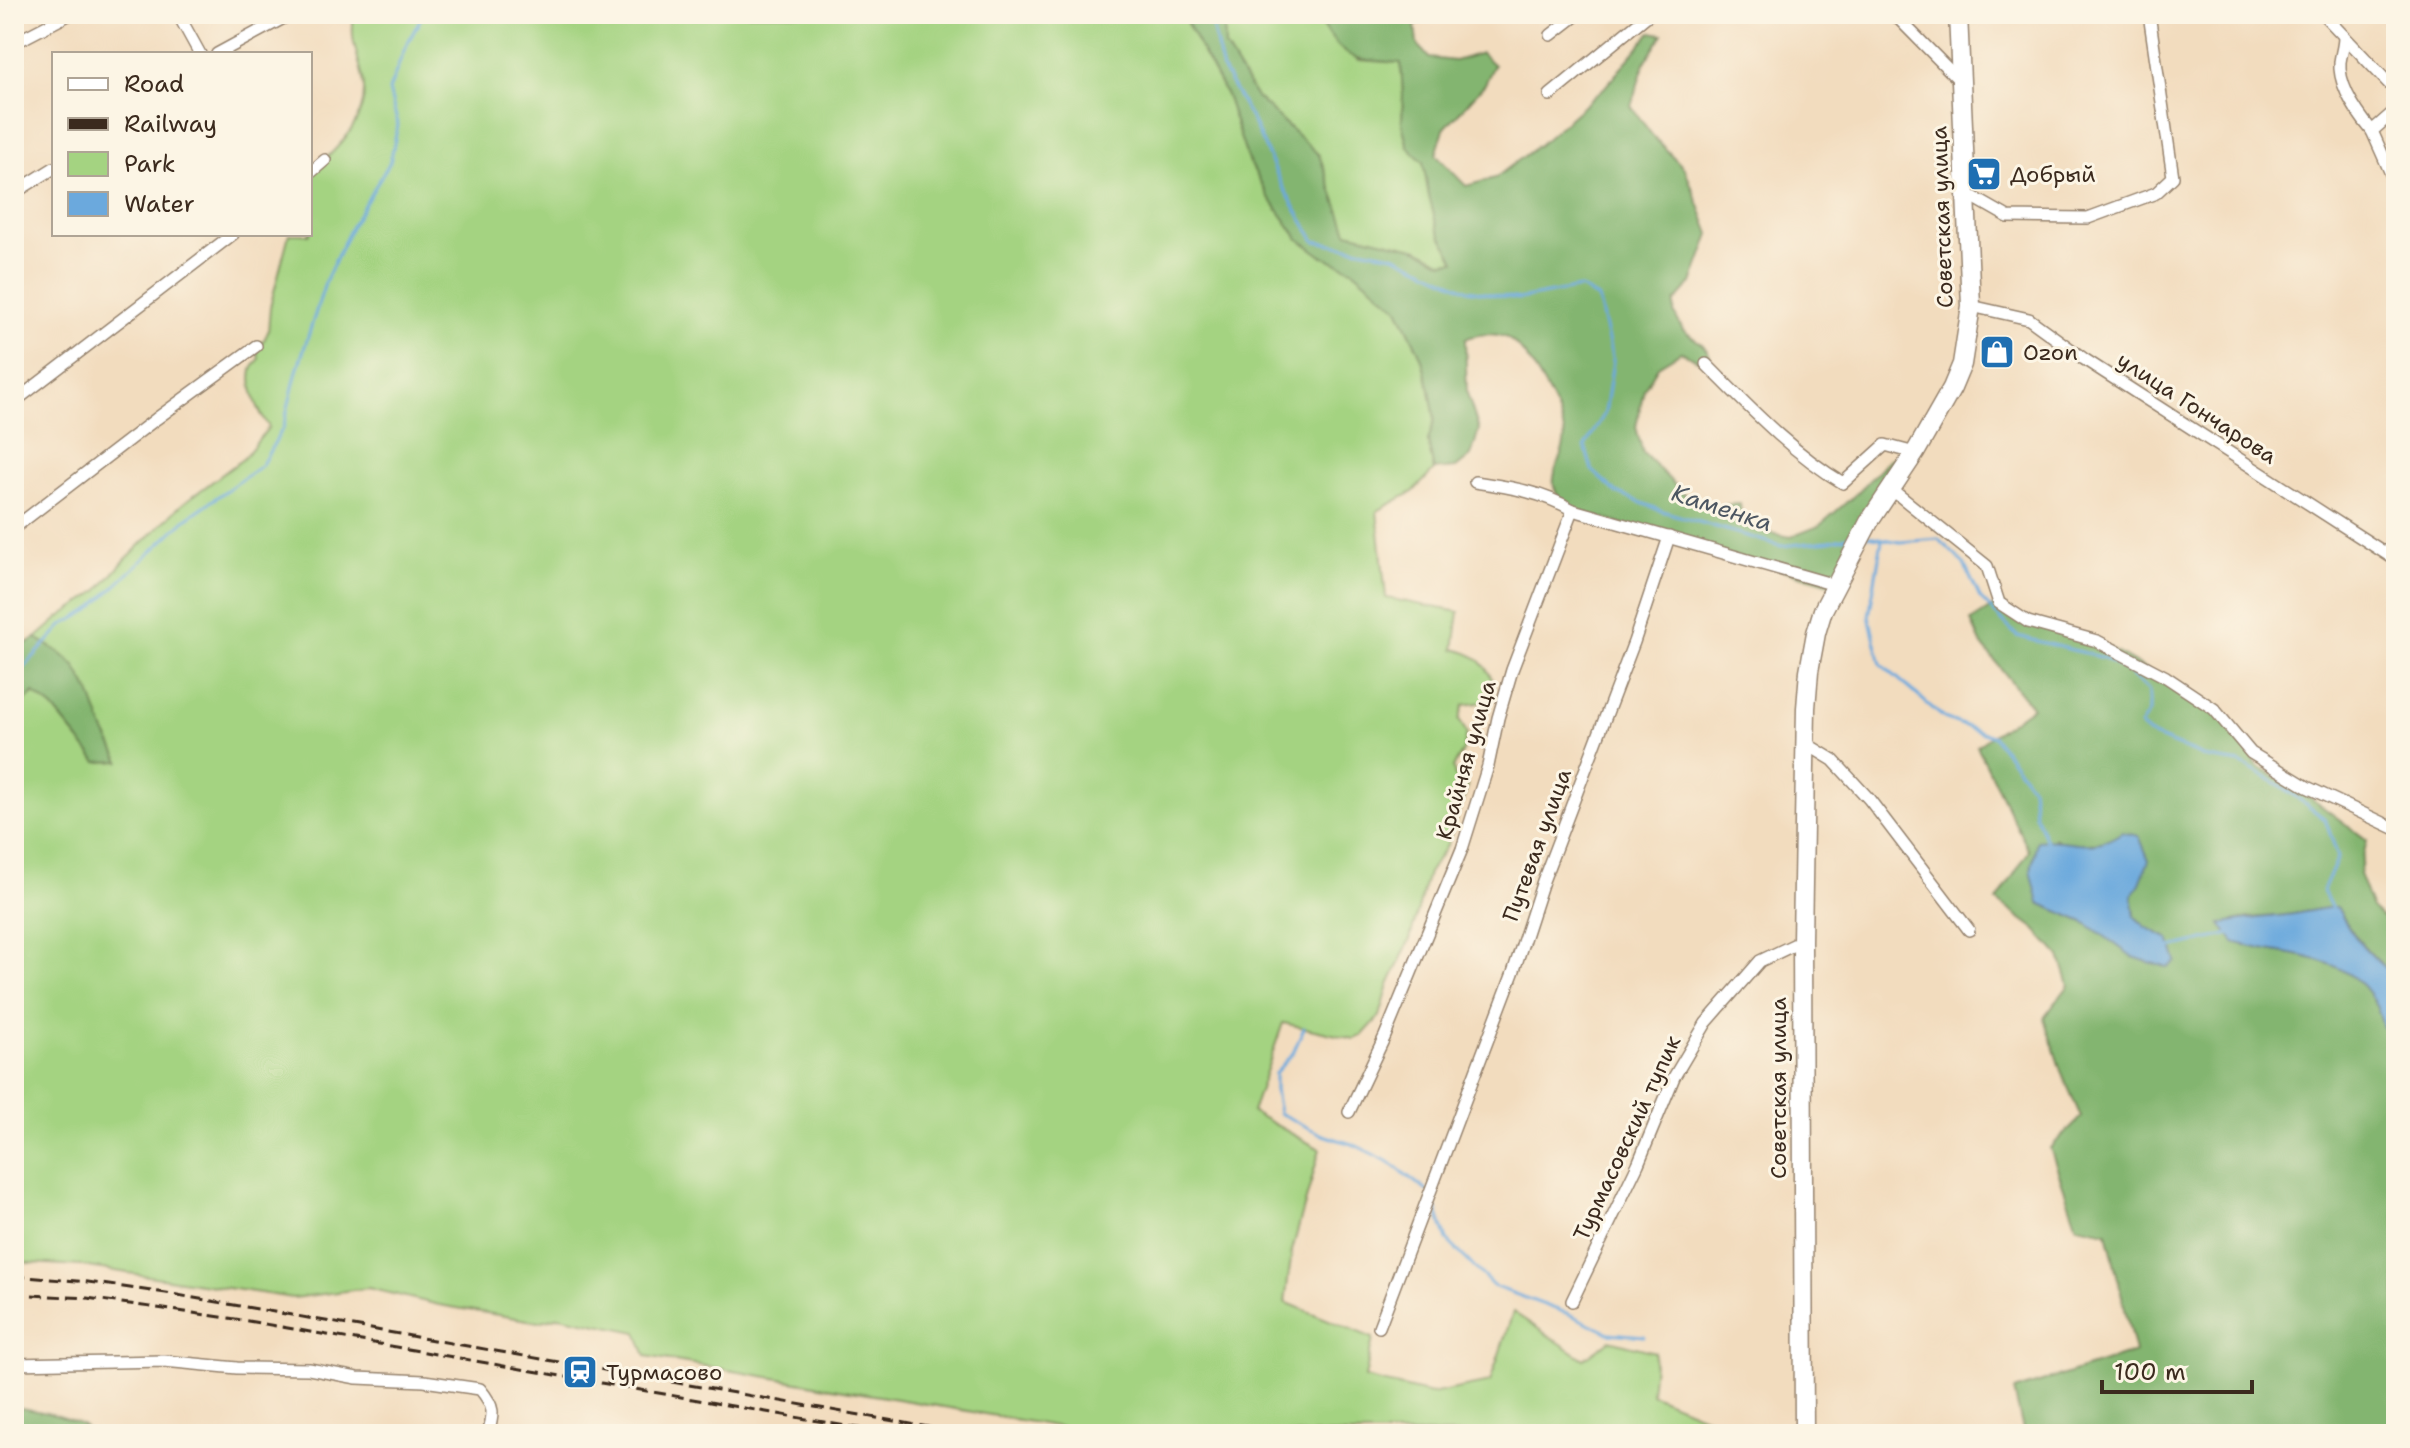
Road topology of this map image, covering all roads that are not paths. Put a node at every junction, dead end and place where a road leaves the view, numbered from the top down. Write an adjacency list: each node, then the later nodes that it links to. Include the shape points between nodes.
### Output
1 (70, 14): 12 (street)
2 (178, 14): 13 (street)
3 (291, 14): 14 (street)
4 (1578, 14): 10 (street)
5 (1649, 14): 17 (street)
6 (1894, 14): 15 (street)
7 (1958, 14): 15 (main road, Советская улица)
8 (2149, 14): 25 (street, via 2173,177 2156,193 2088,218 2008,217)
9 (2323, 14): 11 (street)
10 (1551, 35)
11 (2344, 37): 16 (street); 19 (street, via 2340,64 2345,86)
12 (14, 43)
13 (199, 52)
14 (221, 52)
15 (1961, 82): 25 (main road, Советская улица)
16 (2396, 91)
17 (1550, 95)
18 (2396, 110): 19 (street)
19 (2372, 131): 23 (street)
20 (325, 160): 22 (street)
21 (52, 169): 24 (street)
22 (312, 171)
23 (2396, 185)
24 (14, 193)
25 (1966, 193): 27 (main road, Советская улица)
26 (230, 236): 30 (street)
27 (1971, 306): 31 (main road, Советская улица, via 1962,364); 37 (street, улица Гончарова, via 2029,319)
28 (256, 346): 35 (street)
29 (1706, 364): 31 (street, via 1768,425 1843,483 1885,445)
30 (14, 402)
31 (1915, 453): 33 (main road, Советская улица)
32 (1475, 482): 34 (street, via 1532,492)
33 (1891, 489): 38 (main road, Советская улица); 40 (street, via 1987,566 1999,603 2028,622 2097,641 2166,677 2214,709 2251,753 2307,787)
34 (1573, 510): 36 (street); 43 (street, Крайняя улица, via 1512,670 1462,849)
35 (14, 528)
36 (1669, 537): 38 (street); 45 (street, Путевая улица)
37 (2396, 560)
38 (1835, 585): 39 (main road, Советская улица, via 1816,633)
39 (1805, 743): 41 (street, via 1833,760 1869,799); 42 (main road, Советская улица)
40 (2396, 829)
41 (1969, 930)
42 (1802, 941): 44 (street, Турмасовский тупик, via 1760,961 1706,1023 1674,1077); 48 (main road, Советская улица)
43 (1349, 1112)
44 (1572, 1301)
45 (1379, 1327)
46 (14, 1364): 47 (street, via 164,1361 309,1369 480,1389 494,1416)
47 (488, 1434)
48 (1804, 1434)

